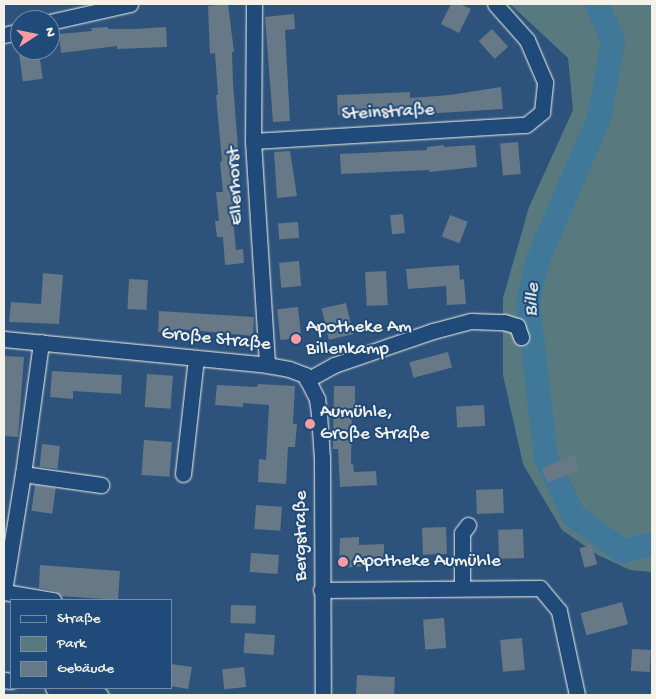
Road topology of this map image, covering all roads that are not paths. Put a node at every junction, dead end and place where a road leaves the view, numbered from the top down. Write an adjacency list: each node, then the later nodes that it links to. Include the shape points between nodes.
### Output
1 (130, 4): 4 (street)
2 (254, 4): 5 (street, Ellerhorst)
3 (495, 4): 5 (street, Steinstraße, via 527,40 545,82 542,112 526,125)
4 (60, 20)
5 (253, 141): 10 (street, Ellerhorst)
6 (521, 337): 11 (street, via 517,326 511,324 471,321 334,364)
7 (4, 339): 8 (street, Große Straße)
8 (41, 342): 9 (street, Große Straße); 12 (street)
9 (196, 359): 10 (street, Große Straße); 13 (street)
10 (267, 365): 11 (street, Große Straße, via 289,369)
11 (307, 380): 17 (street, Bergstraße, via 317,400 322,458)
12 (23, 474): 14 (street); 18 (street)
13 (183, 474)
14 (101, 485)
15 (468, 524): 16 (street, via 462,534)
16 (462, 588): 17 (street); 23 (street, via 540,588 559,611)
17 (321, 590): 22 (street, Bergstraße)
18 (4, 591): 19 (street)
19 (48, 599)
20 (60, 689): 21 (street)
21 (100, 695)
22 (323, 695)
23 (577, 695)

